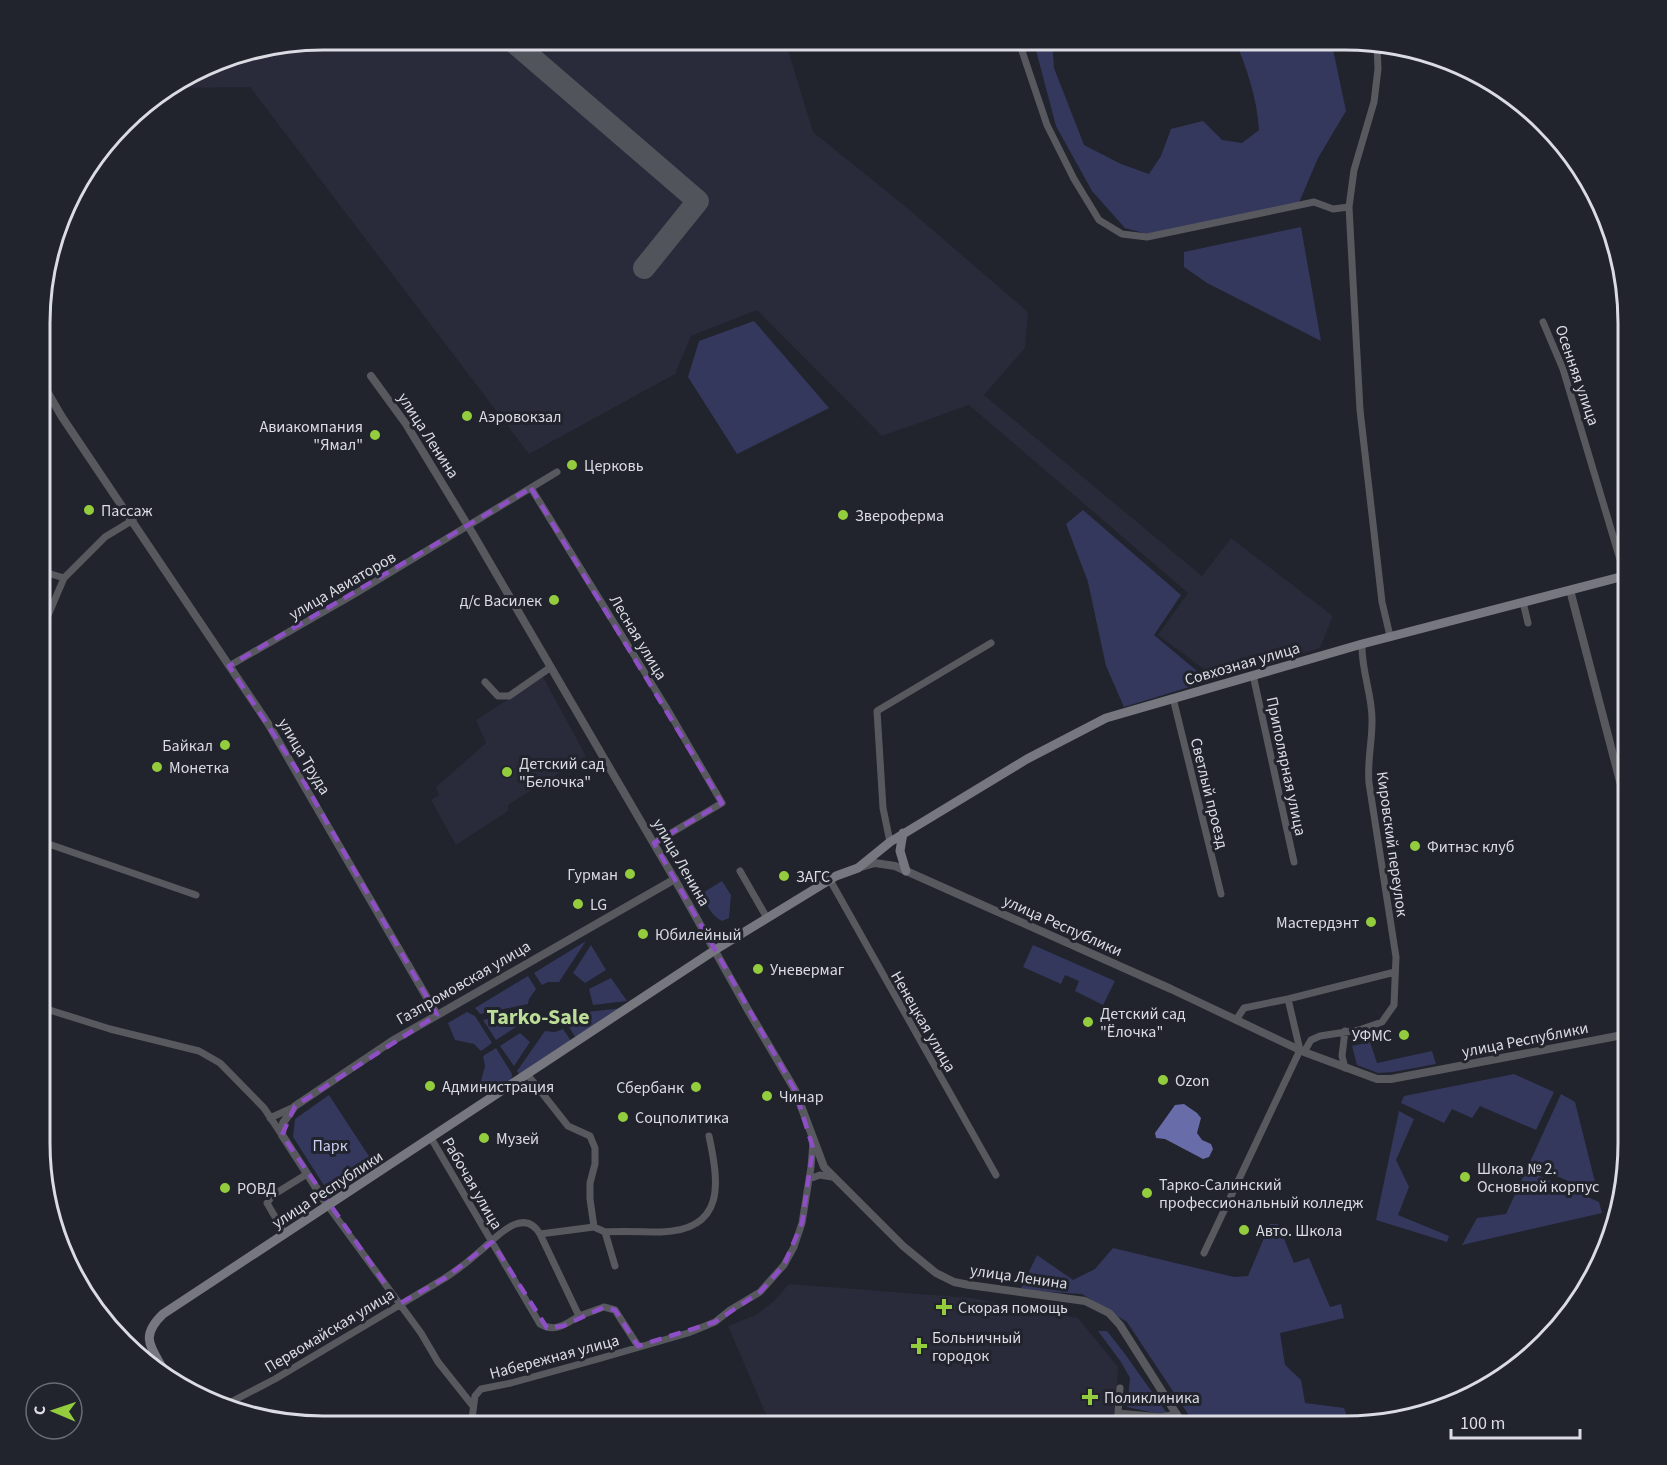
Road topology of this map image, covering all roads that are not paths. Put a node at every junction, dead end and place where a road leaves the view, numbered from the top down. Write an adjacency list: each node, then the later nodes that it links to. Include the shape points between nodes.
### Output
1 (1022, 50): 3 (street, via 1047,125 1074,179 1099,220 1122,234 1147,237 1314,202 1333,209)
2 (1377, 52): 3 (street, via 1374,102 1354,170)
3 (1349, 207): 19 (street, via 1360,410 1382,602)
4 (1543, 322): 11 (street, Осенняя улица, via 1563,369)
5 (371, 376): 10 (street, улица Ленина, via 406,424)
6 (50, 396): 9 (street, улица Труда)
7 (557, 472): 8 (street, улица Авиаторов)
8 (531, 488): 10 (street, улица Авиаторов); 30 (street, Лесная улица, via 722,802)
9 (133, 520): 13 (street, via 105,537); 22 (street, улица Труда)
10 (469, 527): 22 (street, улица Авиаторов); 23 (street, улица Ленина)
11 (1618, 550)
12 (50, 574): 13 (street)
13 (64, 578): 17 (street)
14 (1618, 578): 15 (main road, Совхозная улица)
15 (1570, 590): 16 (main road, Совхозная улица); 27 (street)
16 (1522, 602): 18 (street); 19 (main road, Совхозная улица)
17 (50, 611)
18 (1528, 623)
19 (1390, 636): 21 (main road, Совхозная улица)
20 (991, 642): 29 (street, via 877,711 883,808)
21 (1362, 644): 24 (main road, Совхозная улица); 42 (street, Кировский переулок, via 1372,723 1367,765 1396,957)
22 (229, 666): 45 (street, улица Труда, via 297,770)
23 (551, 667): 25 (street, via 509,696 498,696); 30 (street, улица Ленина)
24 (1253, 675): 26 (main road, Совхозная улица); 32 (street, Приполярная улица)
25 (485, 682)
26 (1173, 698): 28 (main road, Совхозная улица, via 1106,718 1027,759); 38 (street, Светлый проезд)
27 (1618, 774)
28 (903, 833): 29 (main road, Совхозная улица); 35 (main road, via 900,851)
29 (890, 842): 33 (main road, Совхозная улица)
30 (654, 843): 36 (street, улица Ленина)
31 (50, 845): 39 (street)
32 (1294, 862)
33 (858, 868): 35 (street, улица Республики, via 875,862); 37 (main road, улица Республики)
34 (740, 871): 40 (street)
35 (906, 871): 46 (street, улица Республики)
36 (675, 879): 41 (street, улица Ленина); 45 (street, Газпромовская улица)
37 (830, 880): 40 (main road, улица Республики); 59 (street, Ненецкая улица)
38 (1221, 894)
39 (196, 896)
40 (768, 918): 41 (main road, улица Республики)
41 (715, 950): 51 (main road, улица Республики); 57 (street, улица Ленина, via 795,1090)
42 (1395, 972): 43 (street); 47 (street, Кировский переулок, via 1394,1005 1382,1022)
43 (1288, 999): 46 (street, via 1244,1008); 49 (street)
44 (50, 1010): 53 (street, via 199,1051 220,1063)
45 (437, 1016): 52 (street, Газпромовская улица)
46 (1236, 1020): 49 (street, улица Республики)
47 (1345, 1031): 49 (street, via 1311,1040); 50 (street)
48 (1618, 1036): 50 (street, улица Республики, via 1391,1079 1377,1080)
49 (1302, 1051): 50 (street, улица Республики); 68 (street)
50 (1345, 1068)
51 (527, 1074): 56 (main road, улица Республики); 63 (street, via 568,1126 590,1136 596,1148 590,1199)
52 (295, 1106): 53 (street, Газпромовская улица); 54 (street, via 283,1123)
53 (270, 1118): 54 (street)
54 (282, 1136): 58 (street)
55 (709, 1136): 64 (street, via 717,1179 714,1202 701,1220 663,1232)
56 (431, 1138): 62 (main road, улица Республики); 67 (street, Рабочая улица)
57 (813, 1140): 60 (street, улица Ленина); 61 (street, улица Ленина)
58 (307, 1174): 62 (street); 65 (street, via 267,1203)
59 (996, 1174)
60 (832, 1177): 61 (street, via 820,1175); 78 (street, улица Ленина, via 903,1246 936,1273 954,1282 1085,1301 1109,1313)
61 (809, 1179): 72 (street, улица Ленина, via 794,1247 760,1292 715,1322)
62 (328, 1206): 65 (main road, улица Республики); 70 (street)
63 (594, 1227): 64 (street); 66 (street)
64 (605, 1232): 69 (street)
65 (285, 1234): 73 (main road, улица Республики, via 152,1324 149,1334)
66 (540, 1234): 67 (street, Первомайская улица, via 531,1225 515,1224 498,1233); 71 (street)
67 (492, 1242): 70 (street, Первомайская улица, via 445,1278); 71 (street, Рабочая улица, via 540,1324 554,1328)
68 (1204, 1253)
69 (615, 1266)
70 (399, 1304): 75 (street, Первомайская улица); 76 (street)
71 (579, 1316): 72 (street, Рабочая улица, via 604,1307 615,1310)
72 (638, 1346): 76 (street, Набережная улица, via 481,1389)
73 (159, 1361)
74 (1120, 1388): 77 (street)
75 (234, 1401)
76 (473, 1406): 79 (street)
77 (1118, 1413): 80 (street); 81 (street)
78 (1177, 1414): 82 (street)
79 (472, 1416)
80 (1118, 1416)
81 (1150, 1416)
82 (1166, 1416)

